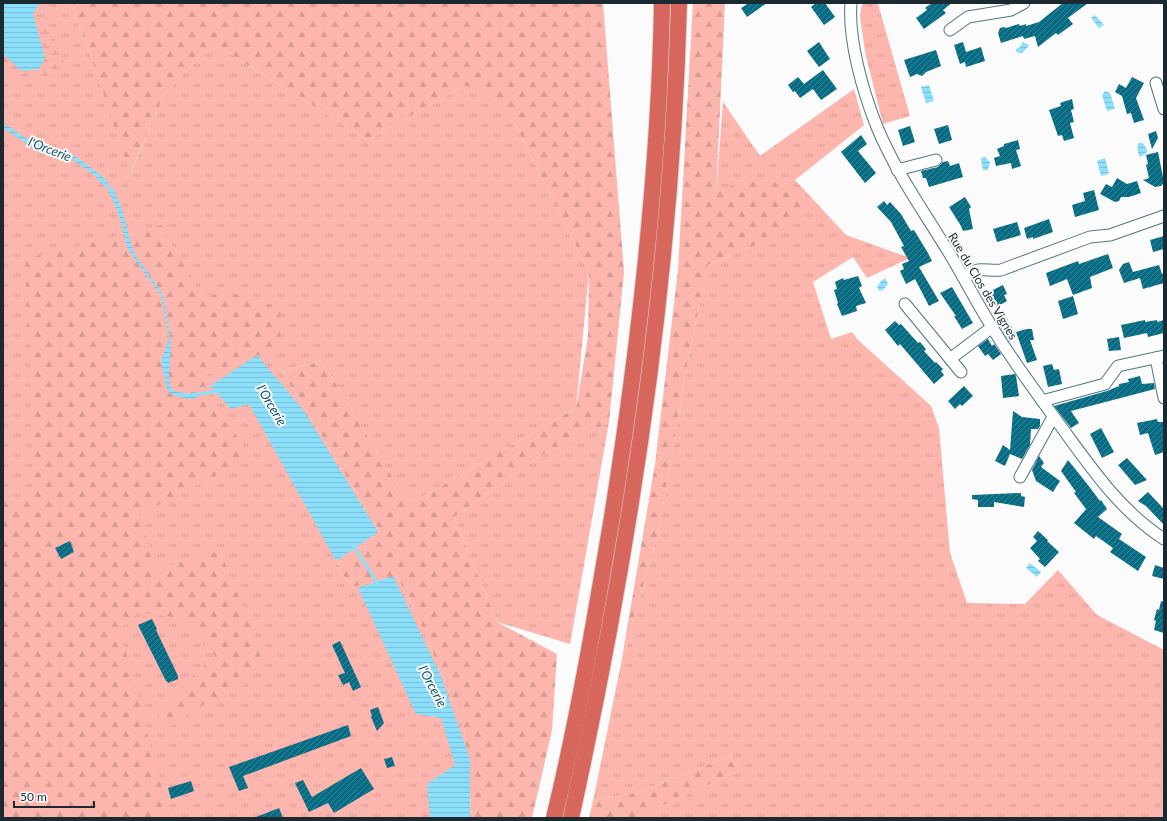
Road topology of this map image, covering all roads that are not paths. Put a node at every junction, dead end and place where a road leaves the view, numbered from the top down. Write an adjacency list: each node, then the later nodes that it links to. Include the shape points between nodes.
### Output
1 (662, 3): 22 (highway, via 653,194 631,392 590,644)
2 (679, 3): 23 (highway, via 669,192 646,397 617,589)
3 (1024, 3): 5 (street, via 1011,10 968,17)
4 (851, 5): 9 (street, Rue du Clos des Vignes, via 854,42 865,92 876,126)
5 (950, 30)
6 (1156, 83): 7 (street)
7 (1164, 109)
8 (936, 160): 9 (street)
9 (897, 170): 11 (street, Rue du Clos des Vignes)
10 (1164, 216): 11 (street, via 1110,235 1090,237 1001,270 976,270)
11 (963, 277): 13 (street, Rue du Clos des Vignes)
12 (905, 304): 15 (street)
13 (992, 328): 15 (street); 18 (street, Rue du Clos des Vignes)
14 (1160, 357): 17 (street); 18 (street, via 1118,366 1105,384)
15 (950, 359): 16 (street)
16 (961, 372)
17 (1164, 398)
18 (1042, 401): 19 (street, Rue du Clos des Vignes)
19 (1054, 417): 20 (street); 21 (street, Rue du Clos des Vignes, via 1115,498 1150,530)
20 (1020, 477)
21 (1164, 539)
22 (554, 818)
23 (571, 818)

